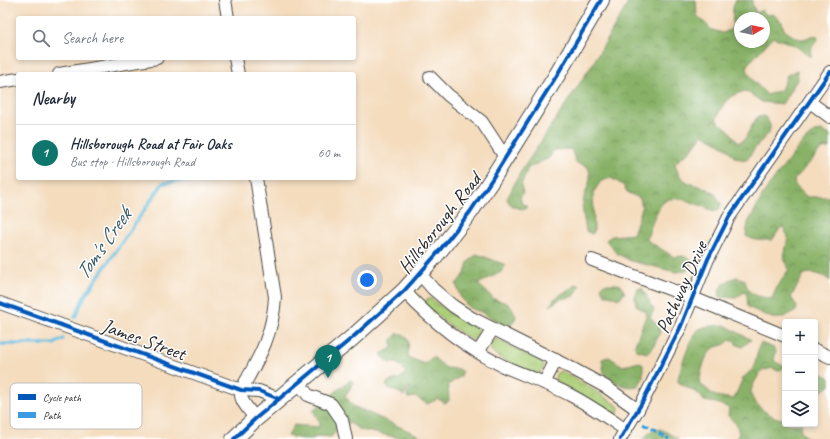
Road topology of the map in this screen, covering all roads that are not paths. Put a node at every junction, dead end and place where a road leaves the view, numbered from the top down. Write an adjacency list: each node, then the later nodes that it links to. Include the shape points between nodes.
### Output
1 (225, 0): 3 (street)
2 (601, 0): 14 (main road, Hillsborough Road, via 558,75)
3 (228, 16)
4 (145, 60): 6 (street)
5 (235, 60): 7 (street)
6 (71, 72)
7 (238, 72)
8 (830, 72): 12 (street, Pathway Drive)
9 (430, 77): 14 (street, via 482,122)
10 (1, 79): 11 (street)
11 (16, 79)
12 (810, 102): 13 (street); 19 (street, Pathway Drive, via 729,217 708,259)
13 (830, 116)
14 (505, 157): 17 (main road, Hillsborough Road, via 470,212)
15 (256, 180): 29 (street, via 274,281 274,315 265,346)
16 (592, 260): 19 (street)
17 (420, 274): 18 (main road, Hillsborough Road); 21 (street, via 453,306)
18 (404, 291): 24 (street, via 436,322); 27 (main road, Hillsborough Road)
19 (693, 298): 22 (street); 31 (street, Pathway Drive, via 682,326)
20 (0, 303): 29 (street, James Street)
21 (493, 329): 24 (street); 26 (street)
22 (782, 335)
23 (818, 351): 25 (street)
24 (478, 352): 28 (street)
25 (830, 357)
26 (556, 360): 28 (street); 31 (street, via 606,387)
27 (298, 382): 30 (main road, Hillsborough Road); 33 (street, via 308,395 331,404 342,420)
28 (544, 383): 34 (street, via 588,404)
29 (241, 390): 30 (street, James Street, via 259,391); 32 (street, via 241,400)
30 (279, 399): 32 (main road, Hillsborough Road)
31 (638, 410): 34 (street, Pathway Drive)
32 (255, 419): 35 (main road, Hillsborough Road)
33 (345, 434): 36 (street)
34 (623, 435)
35 (234, 439)
36 (356, 439)

